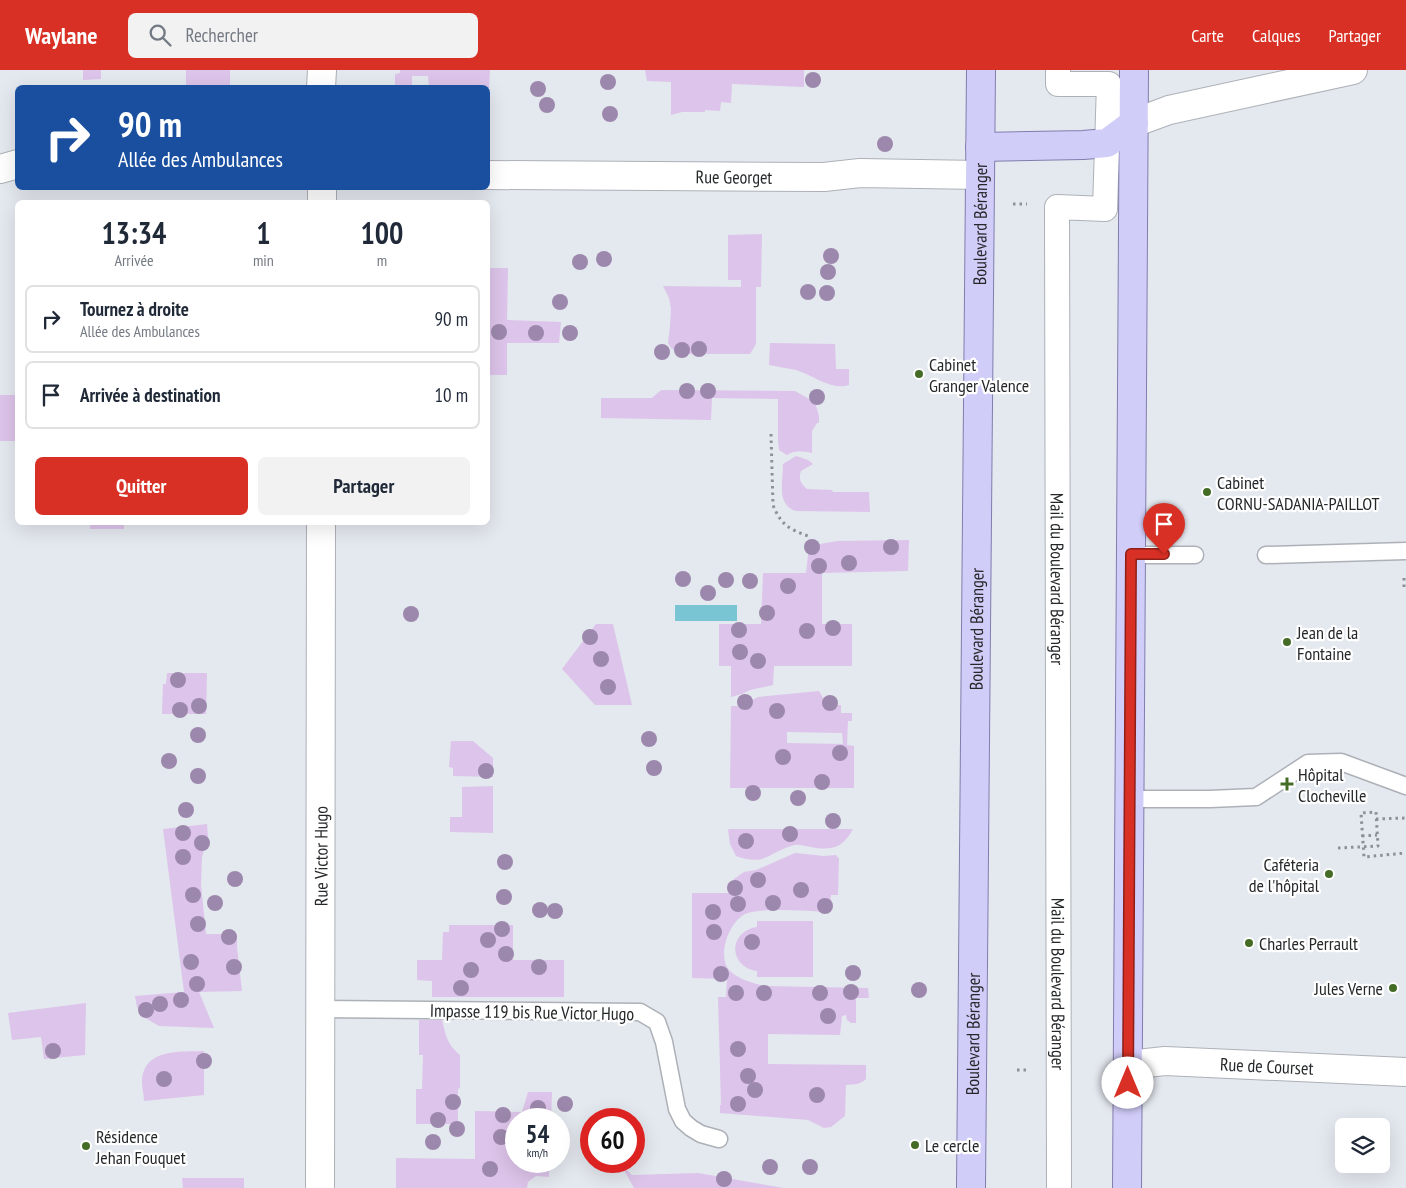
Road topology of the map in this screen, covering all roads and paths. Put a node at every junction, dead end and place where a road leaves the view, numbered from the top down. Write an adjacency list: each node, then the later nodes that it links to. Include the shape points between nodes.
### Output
1 (322, 70): 6 (street)
2 (981, 70): 9 (main road, Boulevard Béranger)
3 (1058, 70): 8 (street, Mail du Boulevard Béranger, via 1058,84 1109,84)
4 (1134, 70): 7 (main road)
5 (1353, 70): 7 (street, via 1169,110)
6 (322, 85)
7 (1134, 123): 8 (main road); 18 (main road)
8 (1107, 143): 9 (main road); 36 (street, Mail du Boulevard Béranger, via 1105,209 1057,206)
9 (980, 147): 13 (main road, Boulevard Béranger)
10 (15, 165): 11 (street)
11 (0, 169)
12 (490, 175): 13 (street, Rue Georget)
13 (980, 175): 35 (main road, Boulevard Béranger)
14 (771, 434): 16 (path, via 773,506 777,516 791,530)
15 (321, 525): 30 (street, Rue Victor Hugo)
16 (808, 536)
17 (1406, 551): 20 (lane)
18 (1131, 554): 19 (lane); 22 (main road)
19 (1195, 555)
20 (1266, 555)
21 (1406, 786): 22 (lane, via 1341,762 1308,763 1256,797)
22 (1130, 799): 31 (main road)
23 (1406, 818): 24 (path)
24 (1376, 819): 25 (path); 26 (path, via 1376,812 1361,814)
25 (1377, 835): 26 (path); 27 (path, via 1378,846)
26 (1362, 836): 27 (path)
27 (1363, 847): 28 (path); 29 (path, via 1364,857)
28 (1338, 848)
29 (1406, 854)
30 (321, 1009): 33 (lane, Impasse 119 bis Rue Victor Hugo, via 640,1012 657,1022 677,1109 683,1121 701,1134); 34 (street, Rue Victor Hugo)
31 (1128, 1065): 32 (street, Rue de Courset, via 1165,1061); 37 (main road)
32 (1406, 1072)
33 (719, 1139)
34 (320, 1188)
35 (971, 1188)
36 (1059, 1188)
37 (1127, 1188)

